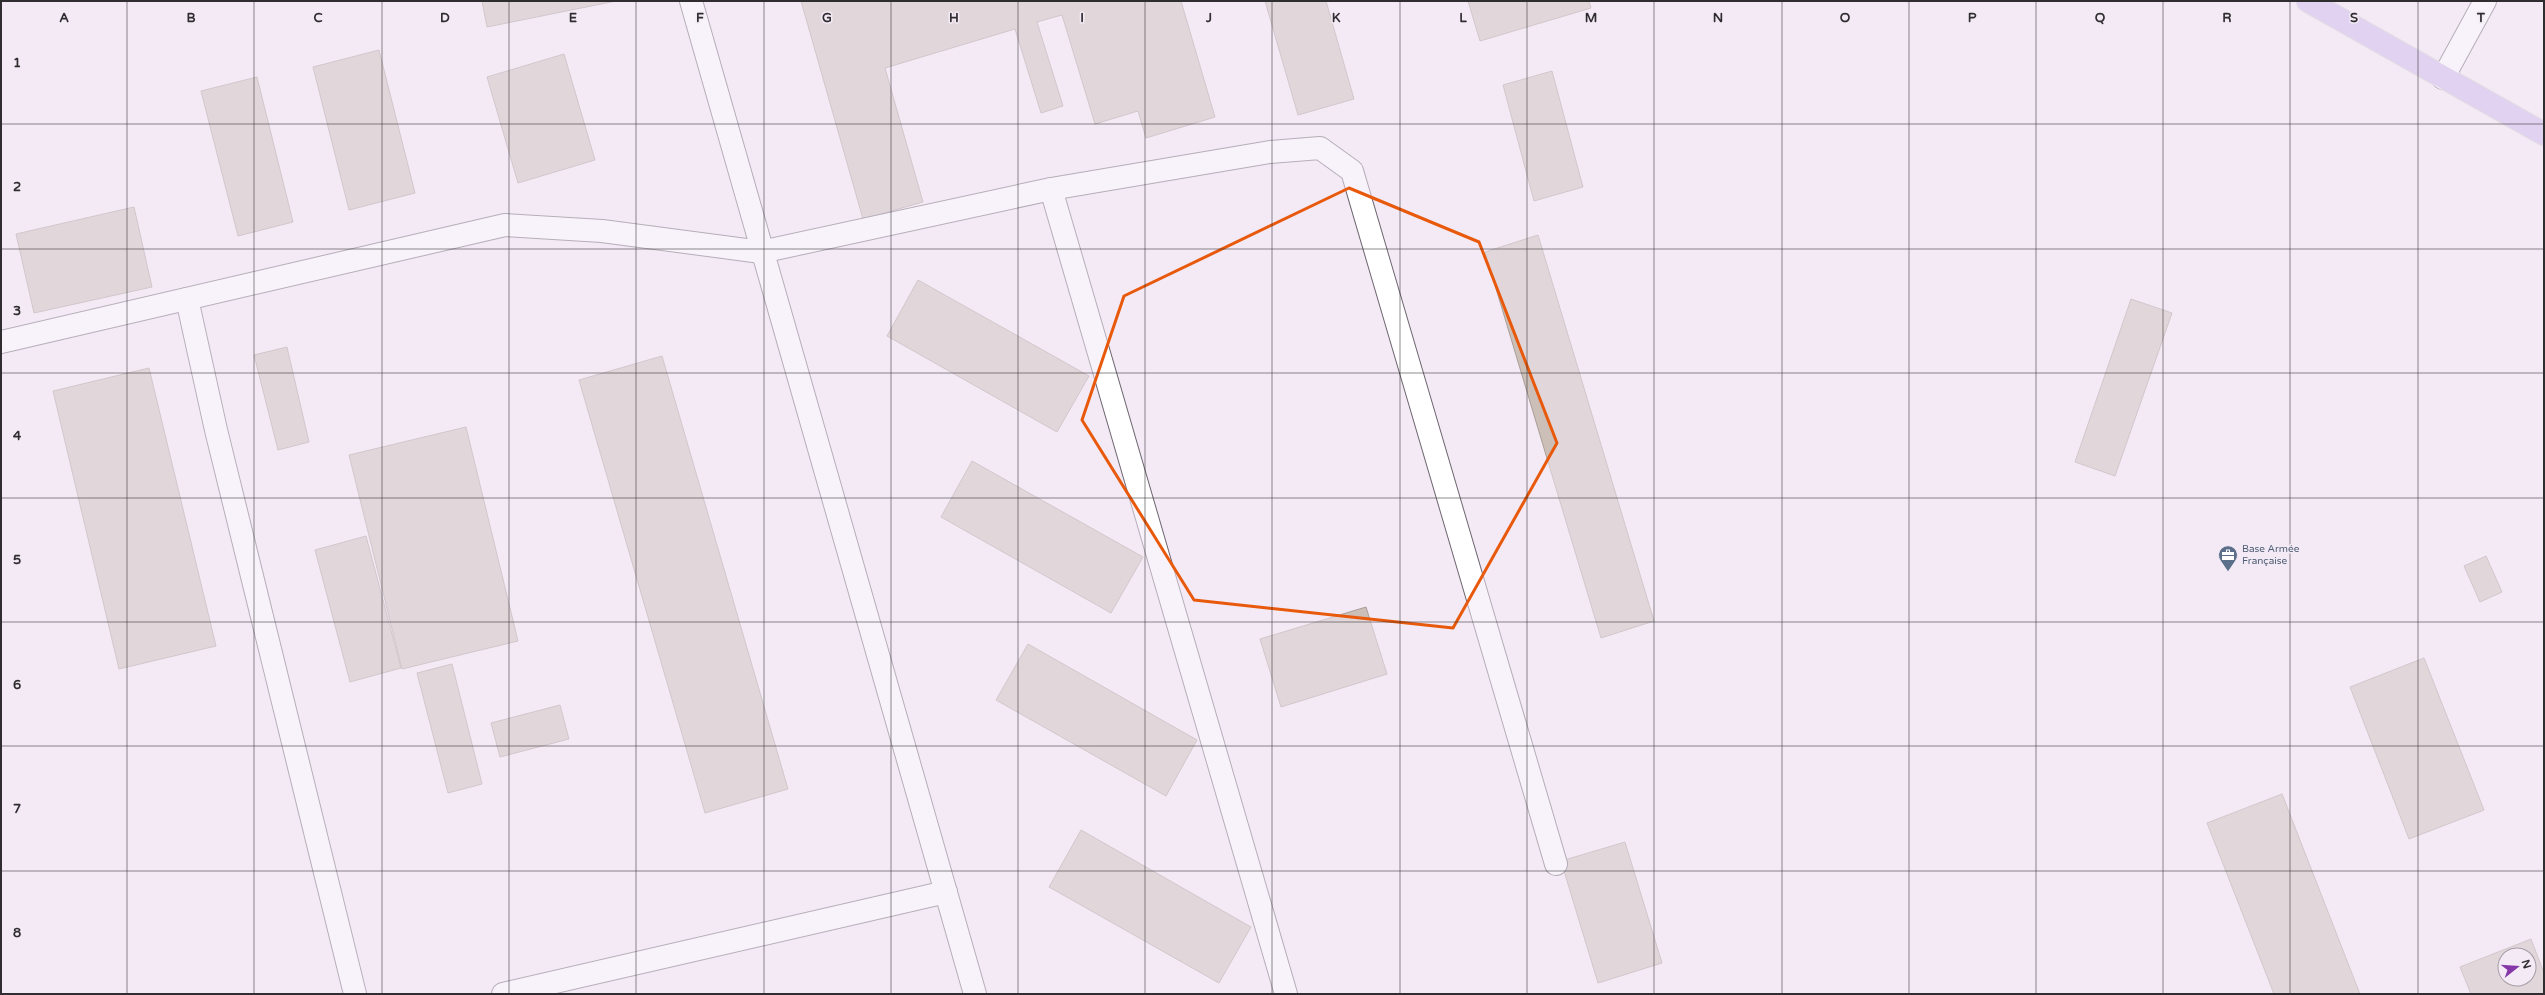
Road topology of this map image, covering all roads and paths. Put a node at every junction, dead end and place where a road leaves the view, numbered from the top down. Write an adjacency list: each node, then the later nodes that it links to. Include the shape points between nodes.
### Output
1 (691, 1): 7 (street)
2 (2308, 1): 4 (main road)
3 (2485, 1): 4 (street)
4 (2442, 78): 5 (main road)
5 (2544, 134)
6 (1051, 189): 7 (street); 10 (street, via 1270,152 1320,148 1352,171); 15 (street)
7 (761, 252): 8 (street, via 602,231 505,225); 11 (street)
8 (187, 299): 9 (street); 12 (street, via 216,430)
9 (1, 342)
10 (1556, 864)
11 (946, 892): 13 (street); 14 (street)
12 (355, 994)
13 (503, 994)
14 (974, 994)
15 (1286, 994)

